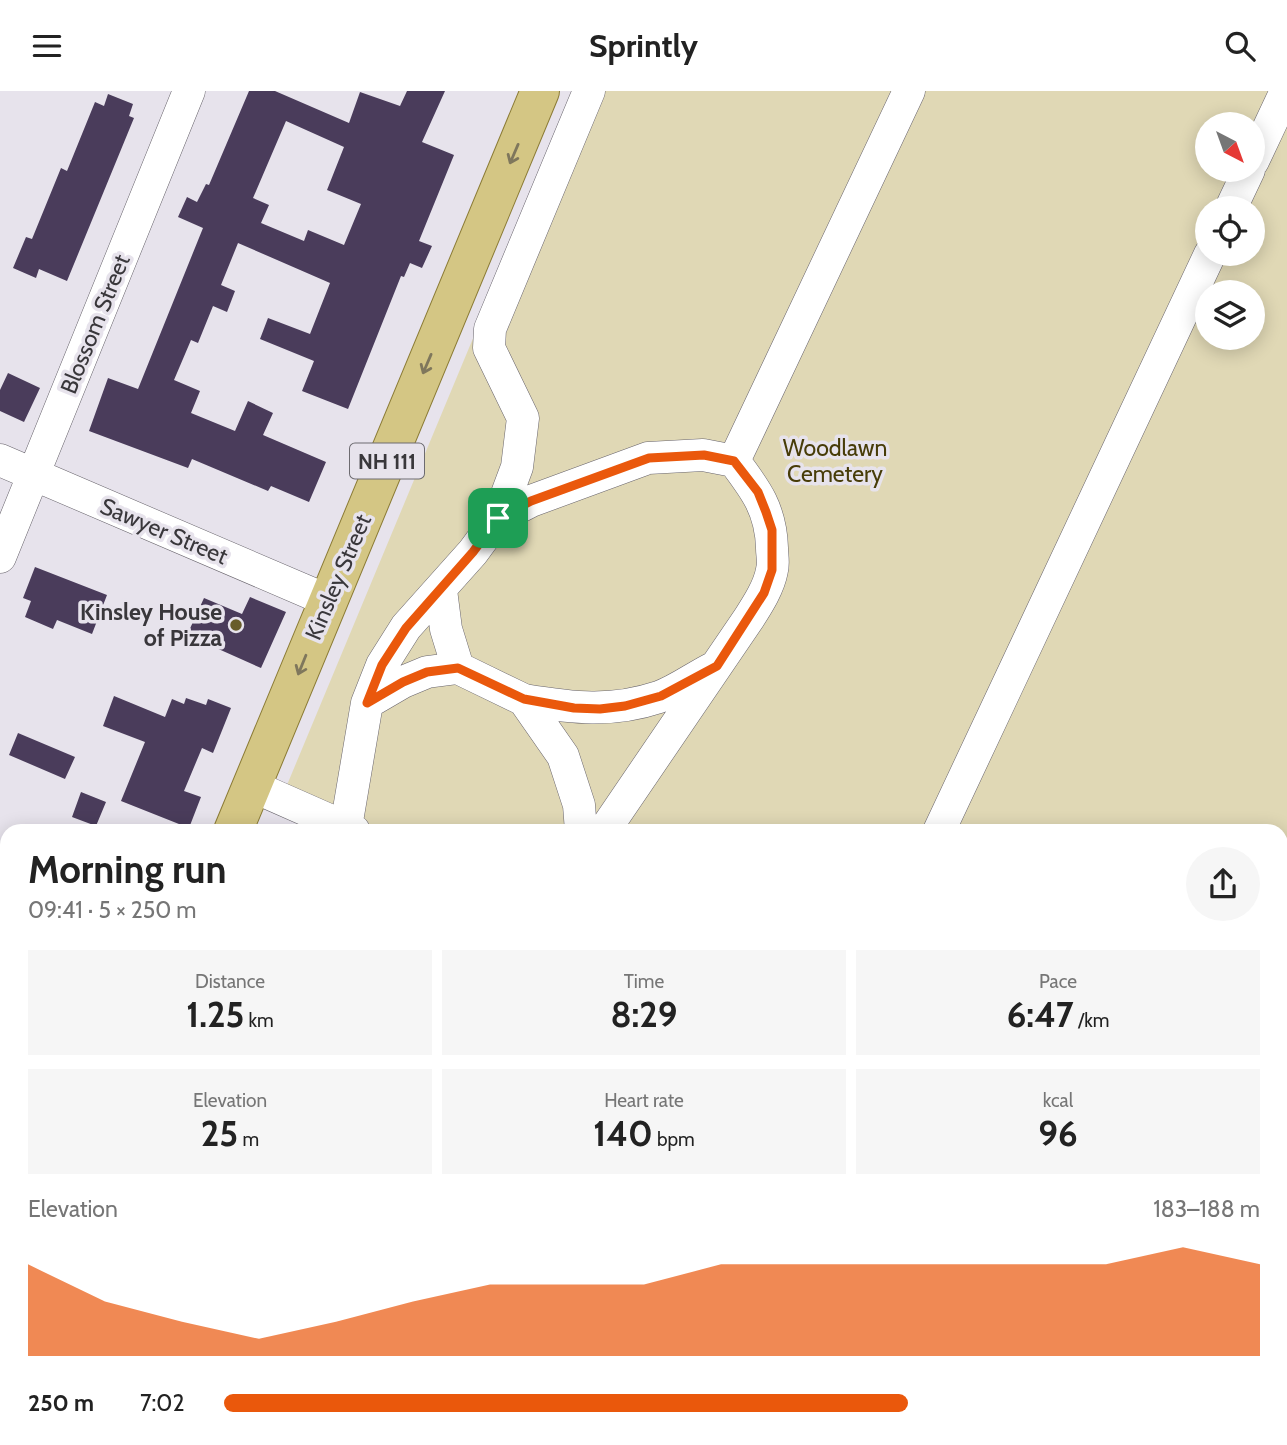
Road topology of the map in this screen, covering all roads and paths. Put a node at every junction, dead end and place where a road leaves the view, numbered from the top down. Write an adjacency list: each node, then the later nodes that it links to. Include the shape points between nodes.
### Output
1 (189, 91): 10 (street, Blossom Street)
2 (540, 91): 14 (main road, Kinsley Street / NH 111, one-way to 14)
3 (589, 91): 11 (street, via 490,330 489,348 523,418 517,467)
4 (909, 91): 9 (street)
5 (1286, 91): 6 (street)
6 (1265, 136)
7 (1204, 266): 27 (street)
8 (0, 460): 10 (street, Sawyer Street)
9 (734, 461): 11 (street, via 704,455 649,458 531,501); 15 (street, via 758,492 766,512 772,530 772,570 764,593)
10 (34, 475): 12 (street, Blossom Street); 14 (street, Sawyer Street)
11 (498, 518): 13 (street)
12 (0, 558)
13 (441, 590): 16 (street); 18 (street, via 406,628 382,665)
14 (329, 601): 21 (main road, Kinsley Street / NH 111, one-way to 21)
15 (717, 666): 19 (street, via 661,696); 26 (street)
16 (458, 668): 17 (street); 18 (street, via 427,672)
17 (524, 699): 19 (street); 20 (street)
18 (367, 703): 24 (street)
19 (600, 709): 20 (street)
20 (563, 756): 25 (street)
21 (252, 786): 22 (main road, Kinsley Street / NH 111); 23 (street)
22 (236, 824)
23 (324, 824)
24 (331, 824)
25 (580, 824)
26 (609, 824)
27 (942, 824)

